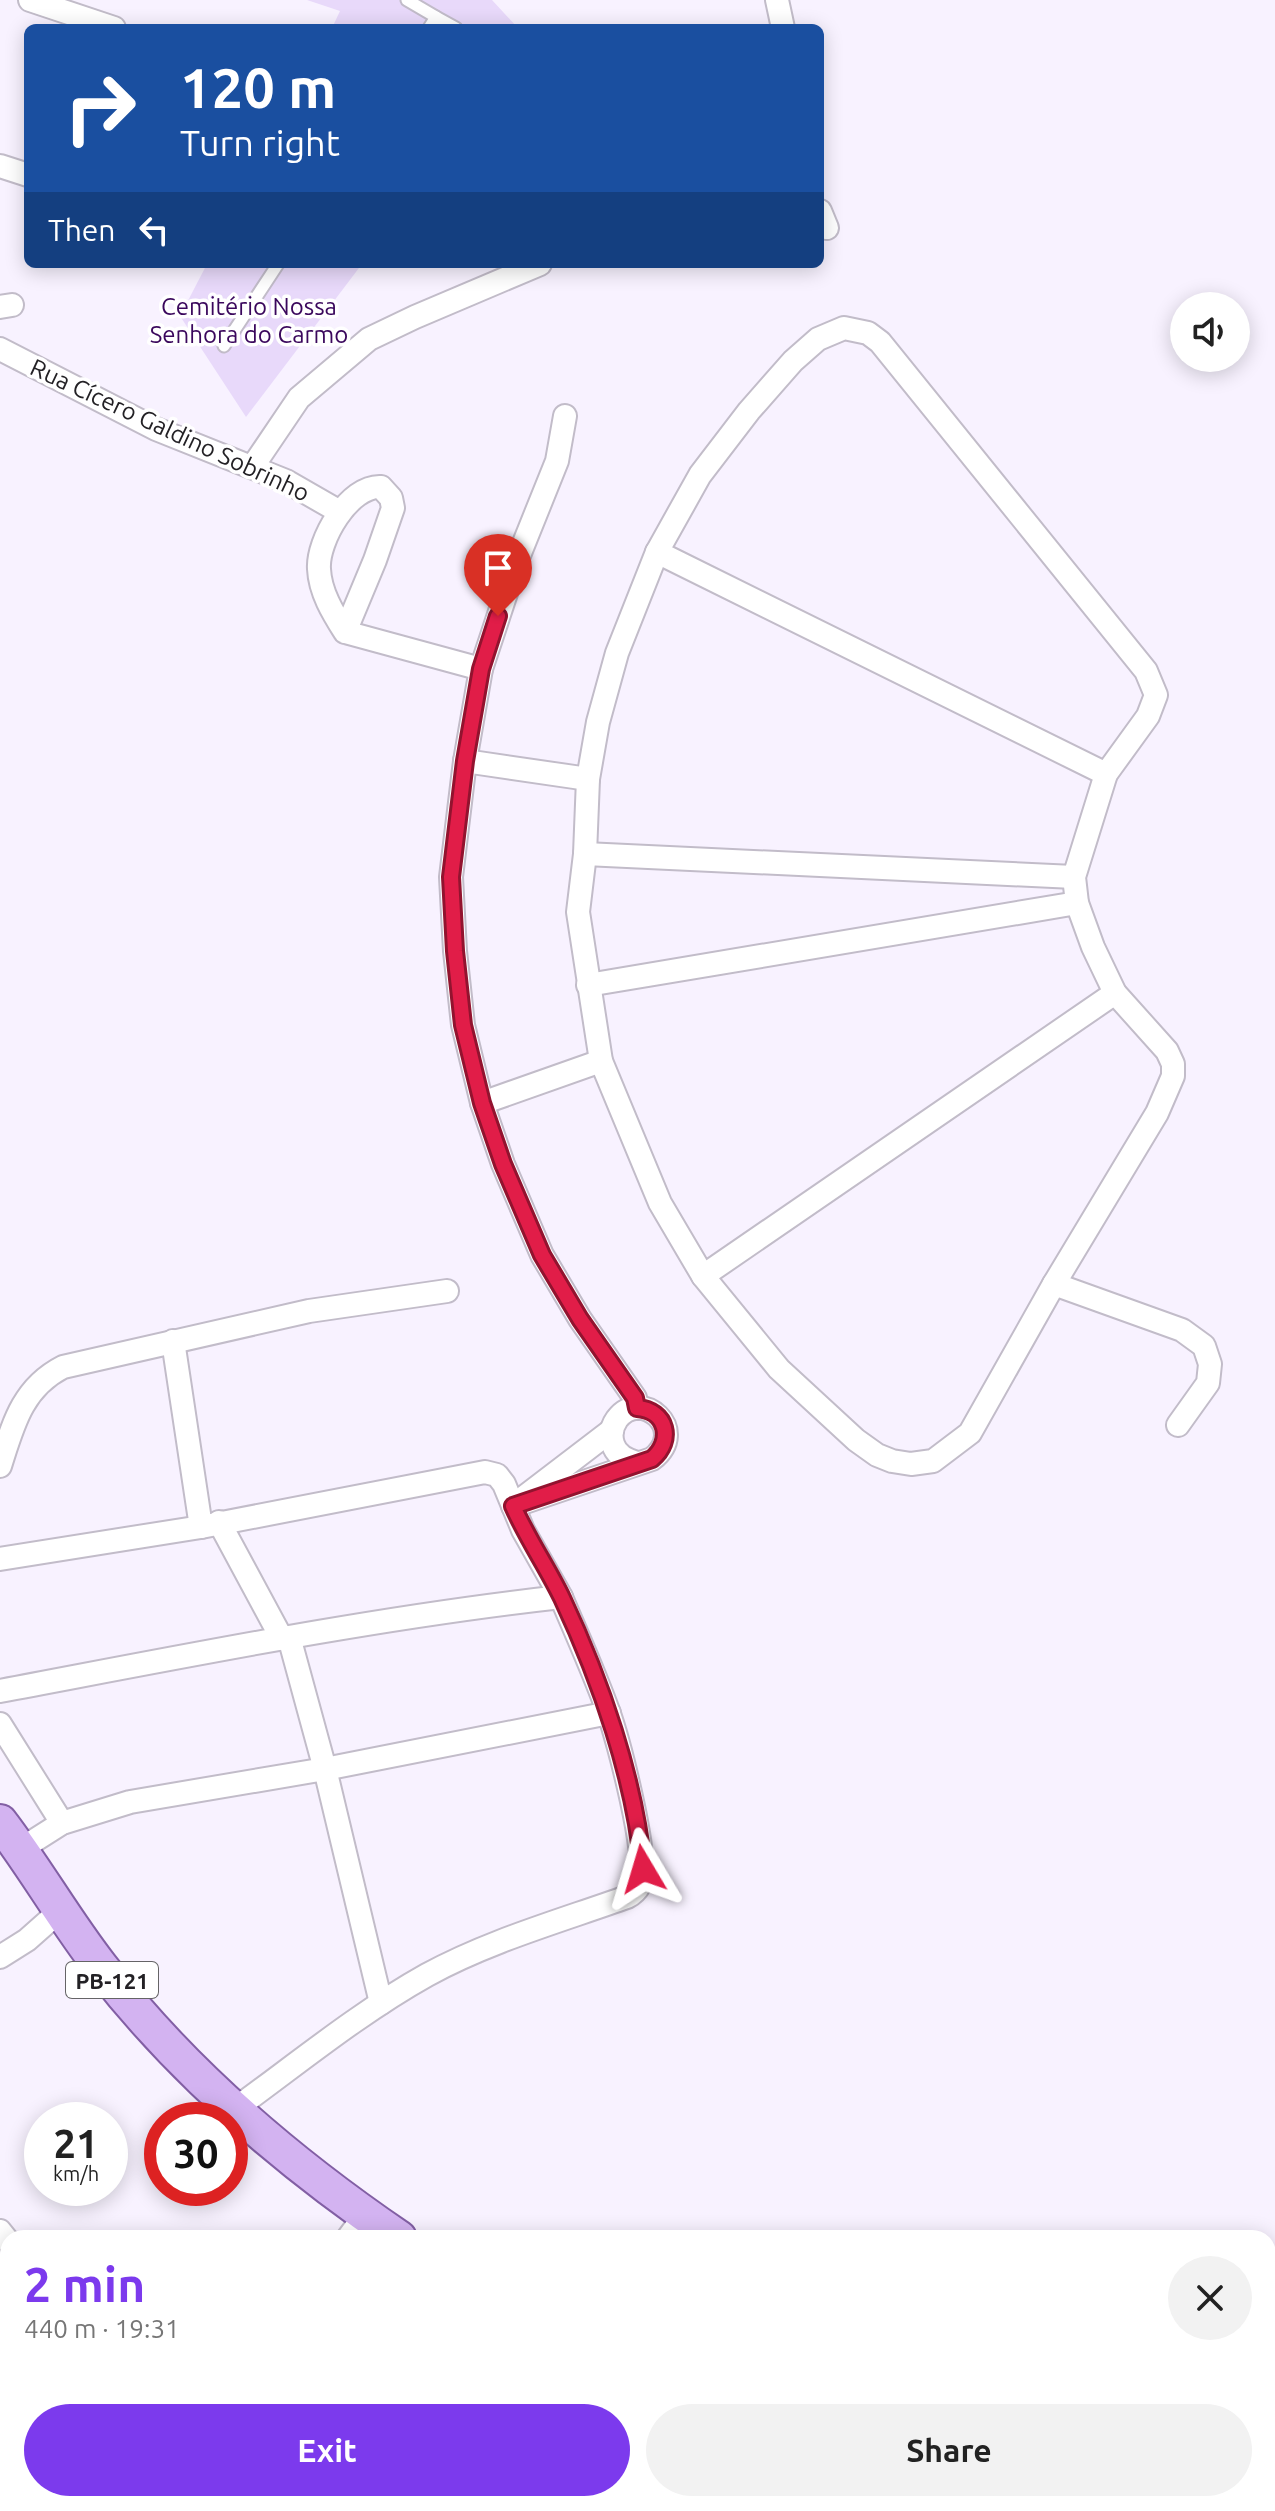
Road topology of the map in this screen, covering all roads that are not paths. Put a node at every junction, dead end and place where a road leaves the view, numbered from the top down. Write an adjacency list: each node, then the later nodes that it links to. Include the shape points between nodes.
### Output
1 (30, 0): 5 (street)
2 (407, 0): 4 (lane)
3 (777, 0): 6 (street)
4 (433, 22)
5 (102, 24)
6 (782, 24)
7 (0, 166): 8 (street)
8 (24, 174)
9 (275, 268): 11 (lane)
10 (531, 268): 14 (street, via 369,339 299,398)
11 (224, 346)
12 (0, 349): 14 (street, Rua Cícero Galdino Sobrinho, via 156,429)
13 (565, 416): 18 (street, via 557,461)
14 (253, 466): 15 (street, Rua Cícero Galdino Sobrinho)
15 (340, 512): 17 (street, via 324,542 319,568 324,593); 17 (street, via 360,492 377,486 386,491 393,508)
16 (657, 552): 20 (street); 20 (street, via 700,475 793,361 835,330 868,333 1146,671 1154,703); 21 (street, via 617,653)
17 (345, 632): 18 (street)
18 (481, 669): 19 (street)
19 (465, 761): 21 (street); 28 (street, via 451,877 453,921 463,1025)
20 (1106, 774): 23 (street)
21 (588, 779): 22 (street)
22 (585, 854): 23 (street); 25 (street, via 578,912)
23 (1074, 877): 24 (street)
24 (1077, 903): 25 (street); 26 (street)
25 (588, 985): 27 (street)
26 (1115, 993): 29 (street); 30 (street, via 1167,1051 1173,1076 1157,1113)
27 (601, 1061): 28 (street); 29 (street, via 660,1203)
28 (482, 1103): 33 (street, via 542,1255)
29 (703, 1276): 30 (street, via 779,1369 856,1440 877,1455 911,1464 933,1461 970,1433)
30 (1054, 1284): 34 (street, via 1182,1330 1204,1346 1210,1364 1208,1383)
31 (447, 1291): 32 (street, via 309,1311)
32 (173, 1341): 37 (street, via 46,1375 22,1407); 39 (street)
33 (637, 1408): 35 (street, via 621,1415); 36 (street, via 657,1415 666,1435 657,1455)
34 (1178, 1425)
35 (612, 1430): 36 (street, via 617,1452); 38 (street)
36 (637, 1463): 38 (street)
37 (0, 1466)
38 (513, 1506): 39 (street, via 497,1475 485,1472); 41 (street)
39 (210, 1524): 40 (street); 42 (street)
40 (0, 1559)
41 (561, 1597): 42 (street); 44 (street)
42 (286, 1638): 43 (street); 46 (street)
43 (0, 1691)
44 (609, 1713): 46 (street); 52 (street, via 640,1839 643,1869 635,1892 465,1957)
45 (0, 1724): 48 (street)
46 (325, 1769): 48 (street, via 130,1802); 52 (street)
47 (0, 1822): 49 (main road, PB-121)
48 (62, 1823): 49 (street)
49 (21, 1849): 50 (main road, PB-121)
50 (62, 1909): 51 (street); 53 (main road, PB-121, via 101,1967)
51 (0, 1957)
52 (381, 2003): 54 (street)
53 (228, 2102)
54 (248, 2108)
55 (248, 2121): 56 (main road, PB-121)
56 (354, 2218): 57 (main road, PB-121)
57 (381, 2230)

